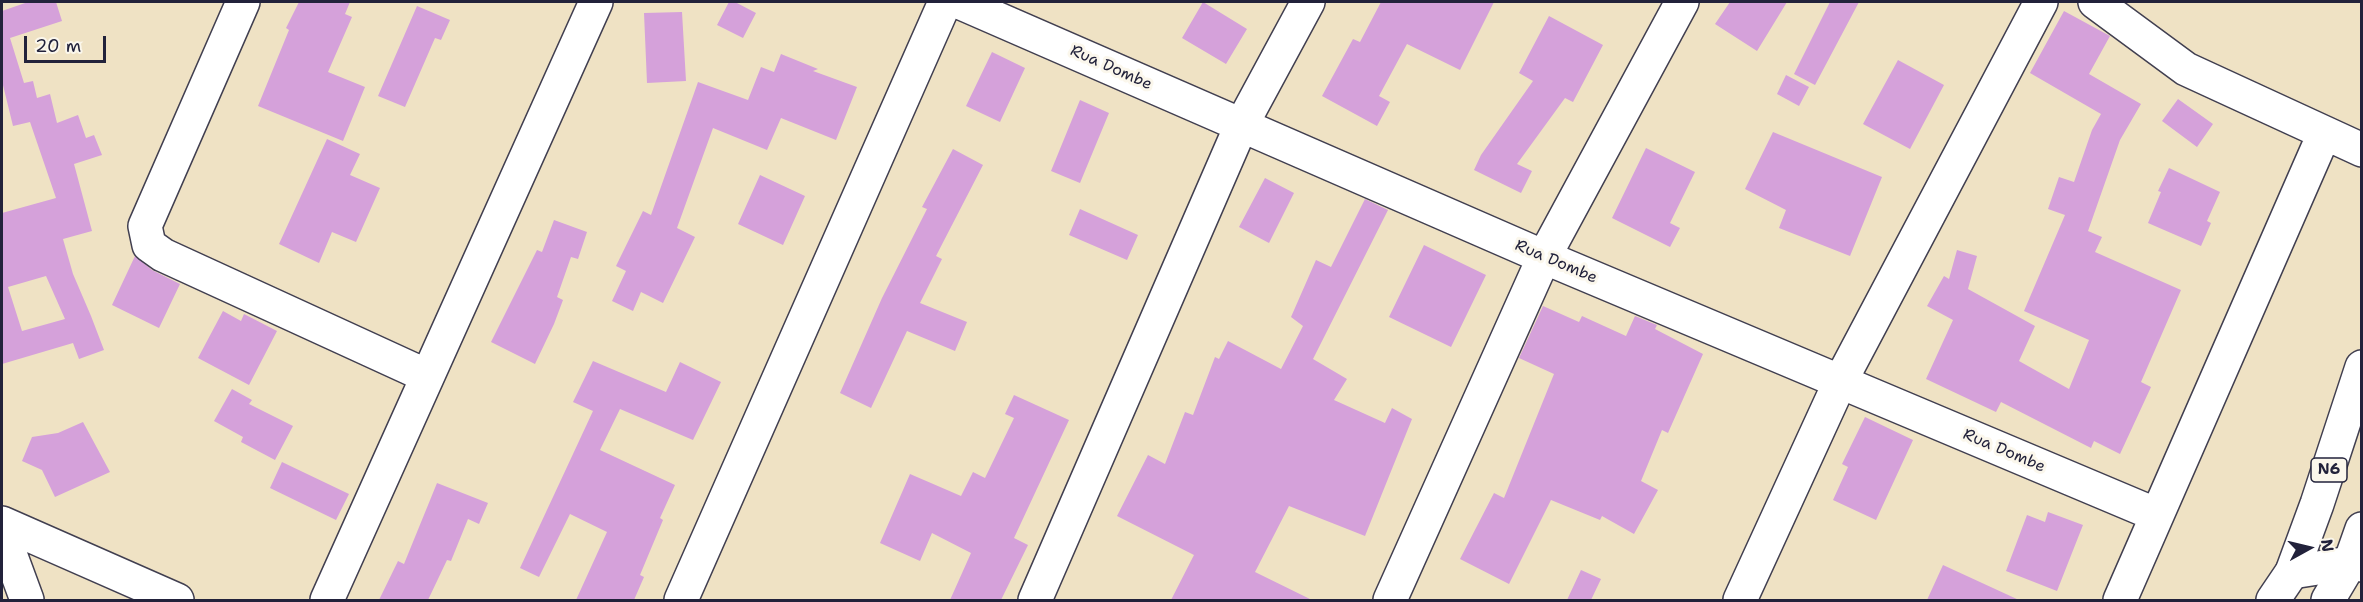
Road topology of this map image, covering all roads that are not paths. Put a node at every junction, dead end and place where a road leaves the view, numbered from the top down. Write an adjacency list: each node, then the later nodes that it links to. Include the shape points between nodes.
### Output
1 (243, 2): 14 (main road, via 145,226 149,245 163,255)
2 (596, 2): 14 (main road)
3 (945, 2): 25 (main road)
4 (959, 2): 9 (main road, Rua Dombe)
5 (1308, 2): 9 (main road)
6 (1682, 2): 12 (main road)
7 (2041, 2): 15 (main road)
8 (2096, 2): 10 (main road, via 2186,69)
9 (1241, 126): 12 (main road, Rua Dombe); 26 (main road)
10 (2324, 134): 11 (main road); 16 (main road)
11 (2361, 150)
12 (1544, 257): 15 (main road, Rua Dombe); 27 (main road)
13 (2361, 367): 21 (main road, N6)
14 (427, 376): 24 (main road)
15 (1840, 382): 16 (main road, Rua Dombe); 28 (main road)
16 (2157, 515): 29 (main road)
17 (2, 524): 23 (main road)
18 (2361, 529): 20 (main road)
19 (2, 532): 22 (main road)
20 (2356, 564): 21 (main road); 32 (main road)
21 (2292, 572): 30 (main road, N6); 31 (main road)
22 (27, 600)
23 (177, 600)
24 (327, 600)
25 (681, 600)
26 (1035, 600)
27 (1390, 600)
28 (1740, 600)
29 (2120, 600)
30 (2273, 600)
31 (2317, 600)
32 (2328, 600)

